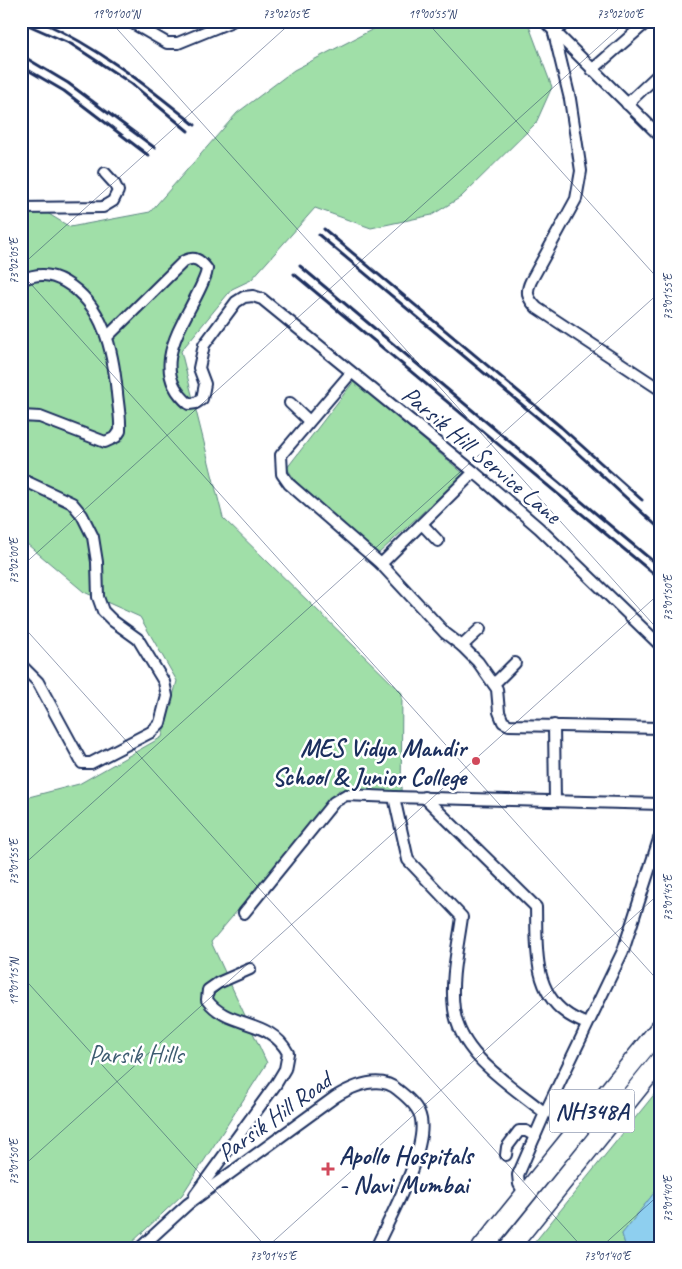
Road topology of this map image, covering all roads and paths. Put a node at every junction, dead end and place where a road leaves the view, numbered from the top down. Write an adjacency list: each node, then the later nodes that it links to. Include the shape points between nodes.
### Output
1 (129, 21): 2 (street, via 166,43 178,43)
2 (232, 21)
3 (544, 21): 6 (street)
4 (567, 21): 6 (street)
5 (648, 21): 7 (street)
6 (554, 33): 7 (street); 16 (street, via 570,99 581,171 576,199 528,287 528,296 537,308)
7 (592, 70): 9 (street)
8 (661, 72): 9 (street)
9 (627, 104): 10 (street)
10 (660, 135)
11 (105, 173): 12 (street, via 118,191 113,201 103,207)
12 (21, 208)
13 (21, 280): 14 (street, via 43,274 69,284 92,306)
14 (107, 337): 15 (street, Parsik Hill Service Lane, via 184,261 195,258 207,268 176,332 170,353 172,378 177,391 189,404 196,404 205,392 199,368 204,345 236,302 244,297 262,299); 18 (street, via 115,368 120,424 116,437 111,441 99,441 40,417)
15 (351, 373): 19 (street); 20 (street, Parsik Hill Service Lane)
16 (661, 390)
17 (290, 403): 19 (street)
18 (21, 416)
19 (309, 421): 24 (street, via 281,455 282,474 289,484)
20 (474, 472): 22 (street); 27 (street, Parsik Hill Service Lane, via 539,528)
21 (21, 479): 29 (street, via 72,503 82,515 93,538 98,597 103,611 138,639 164,682 167,696 160,723 151,732 91,763 82,763 38,682)
22 (422, 524): 23 (street); 24 (street)
23 (438, 541)
24 (381, 564): 26 (street, via 445,634)
25 (480, 629): 26 (street)
26 (462, 646): 30 (street)
27 (661, 646)
28 (515, 663): 30 (street)
29 (21, 665)
30 (494, 684): 31 (street, via 503,722 509,725)
31 (554, 725): 32 (street); 35 (street)
32 (661, 728)
33 (394, 797): 34 (street); 38 (street, via 346,795 334,802); 43 (street, via 408,860 462,917 453,977 454,1009 461,1032 482,1062)
34 (424, 797): 35 (street); 40 (street, via 536,907 541,978 549,995 565,1013)
35 (555, 801): 36 (street)
36 (661, 804)
37 (661, 833): 40 (street, via 623,951)
38 (244, 913)
39 (250, 969): 47 (street, via 218,982 208,990 207,1000 214,1009 282,1040 288,1053 284,1069)
40 (587, 1024): 43 (street)
41 (661, 1027): 46 (highway, NH348A)
42 (661, 1059): 48 (highway, NH348A)
43 (545, 1113): 44 (street)
44 (535, 1136): 45 (street, via 526,1131 518,1132); 46 (street, via 518,1175)
45 (506, 1154)
46 (524, 1195): 48 (street); 51 (highway, NH348A)
47 (188, 1204): 49 (street, Parsik Hill Road); 50 (street, Parsik Hill Road, via 352,1087 375,1082 392,1085 411,1100 421,1118 421,1139)
48 (540, 1209): 52 (highway, NH348A)
49 (140, 1248)
50 (376, 1248)
51 (482, 1248)
52 (509, 1248)

